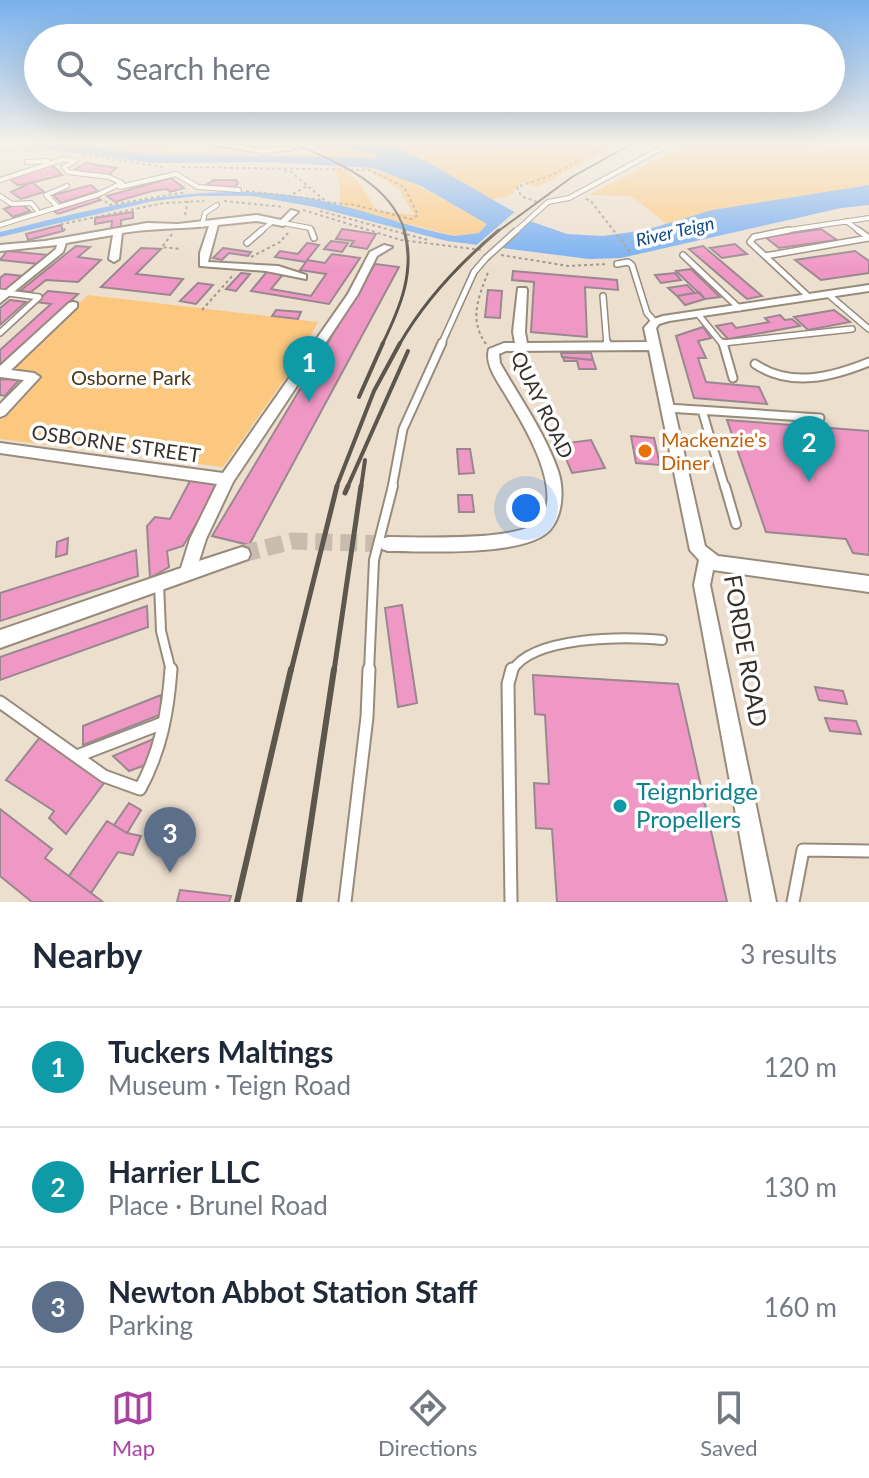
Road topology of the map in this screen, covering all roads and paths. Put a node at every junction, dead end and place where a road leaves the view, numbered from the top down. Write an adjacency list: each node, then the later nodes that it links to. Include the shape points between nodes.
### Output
1 (120, 185): 9 (lane)
2 (129, 185): 9 (lane)
3 (187, 185): 10 (lane)
4 (400, 185): 14 (path, via 418,215 411,219 353,203)
5 (523, 185): 15 (path, via 517,187 521,196)
6 (593, 185): 15 (lane)
7 (67, 186): 17 (lane, via 46,195)
8 (307, 186): 14 (path); 14 (path, via 293,194)
9 (117, 188): 17 (lane)
10 (239, 190)
11 (0, 196): 19 (lane, via 12,204 31,203)
12 (188, 201): 18 (path); 29 (path); 34 (path, via 62,224 67,234)
13 (581, 201): 39 (path, via 592,202)
14 (325, 202): 21 (path)
15 (545, 203): 43 (lane, bridge)
16 (217, 205): 28 (lane, via 205,213)
17 (58, 207): 27 (lane)
18 (284, 207)
19 (37, 210)
20 (296, 210): 21 (path); 24 (street)
21 (321, 213): 44 (path, via 401,240 568,266)
22 (869, 218): 23 (lane)
23 (846, 221): 33 (lane); 41 (lane, via 754,237 750,242)
24 (278, 222): 26 (street, via 257,218); 32 (lane, via 310,228); 35 (lane)
25 (107, 224): 31 (street, via 88,227)
26 (214, 224): 28 (street); 45 (street, via 198,266 270,266)
27 (0, 225)
28 (202, 225): 29 (street)
29 (178, 227): 30 (street); 38 (path, via 162,247)
30 (118, 231): 31 (street); 42 (street)
31 (84, 238): 34 (street)
32 (314, 238)
33 (869, 238): 41 (lane)
34 (62, 242): 37 (street); 48 (street, via 60,250)
35 (247, 243)
36 (387, 247): 75 (street, via 373,254 353,294)
37 (0, 248)
38 (180, 249)
39 (631, 254)
40 (683, 255): 54 (lane)
41 (765, 256): 51 (lane)
42 (114, 259)
43 (488, 262): 65 (path, via 473,311 481,337); 89 (lane, via 474,272 403,429 380,529 367,717)
44 (617, 264): 57 (lane, FORDE ROAD, via 632,265 647,313)
45 (305, 280)
46 (869, 288): 49 (street)
47 (522, 290): 64 (street)
48 (3, 295): 60 (lane, via 39,297)
49 (829, 295): 51 (street); 59 (lane)
50 (603, 296): 62 (lane)
51 (809, 297): 54 (street)
52 (73, 305): 68 (street)
53 (207, 305): 55 (path)
54 (739, 308): 56 (street)
55 (202, 310)
56 (698, 314): 57 (street); 61 (lane)
57 (655, 322): 63 (street, FORDE ROAD, via 650,328)
58 (852, 329): 61 (lane)
59 (869, 329)
60 (0, 333)
61 (723, 343): 69 (lane)
62 (607, 346): 63 (street, QUAY ROAD); 64 (street, QUAY ROAD)
63 (654, 346): 70 (street, FORDE ROAD)
64 (522, 347): 65 (street, QUAY ROAD)
65 (493, 352): 77 (street, QUAY ROAD, via 552,475 554,507 545,525 526,537 504,541)
66 (869, 362): 67 (lane, via 824,377 776,375)
67 (755, 364)
68 (0, 373): 72 (street, via 34,377)
69 (733, 378)
70 (667, 408): 71 (lane); 79 (street, FORDE ROAD, via 694,537)
71 (702, 410): 73 (lane); 76 (lane)
72 (0, 412)
73 (820, 418)
74 (0, 448): 75 (street, OSBORNE STREET)
75 (227, 479): 80 (street)
76 (736, 524)
77 (388, 544)
78 (242, 554): 80 (street)
79 (707, 559): 82 (street); 91 (street, FORDE ROAD, via 702,585)
80 (188, 572): 81 (street)
81 (159, 584): 83 (street); 86 (lane, via 161,631 171,664)
82 (869, 584)
83 (0, 639)
84 (662, 640): 90 (lane, via 639,636 576,644 535,651 514,665 508,684)
85 (0, 702): 87 (lane)
86 (163, 723): 87 (lane); 87 (lane, via 156,759 140,789 104,776)
87 (77, 756)
88 (869, 851): 92 (lane, via 803,850)
89 (345, 902)
90 (511, 902)
91 (764, 902)
92 (793, 902)

